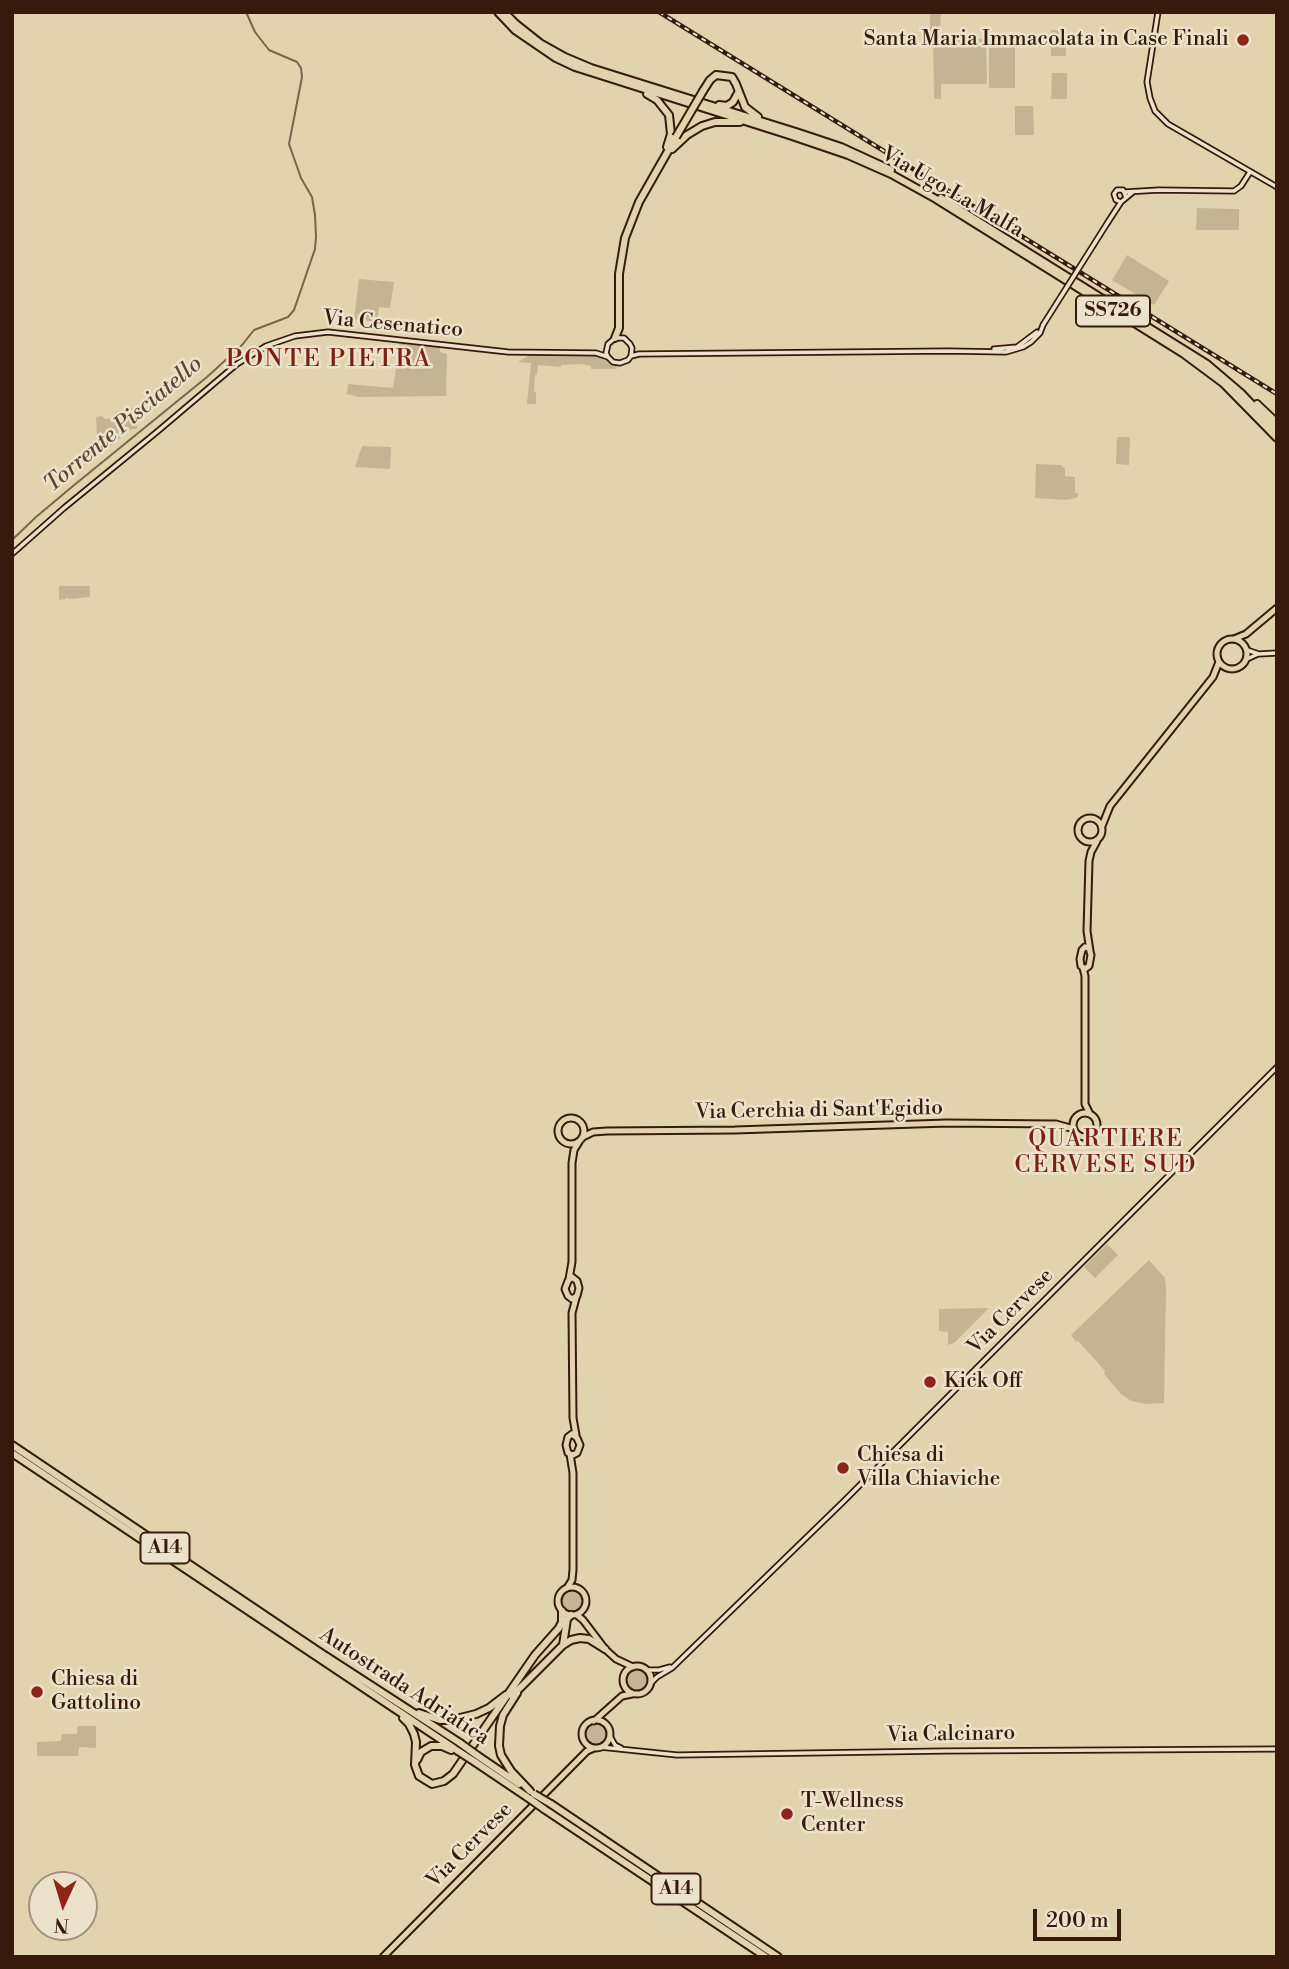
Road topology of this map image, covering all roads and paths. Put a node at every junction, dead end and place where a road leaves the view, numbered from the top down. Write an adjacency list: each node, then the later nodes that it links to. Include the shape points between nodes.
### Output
1 (498, 12): 4 (highway, Via Ugo La Malfa / SS726, via 515,30 556,58)
2 (504, 12): 6 (highway, Via Ugo La Malfa / SS726, via 540,43 565,57)
3 (1158, 12): 10 (main road, via 1147,82 1155,111 1168,124)
4 (637, 88): 7 (highway, Via Ugo La Malfa / SS726); 9 (highway, via 657,100 669,115 671,134)
5 (738, 93): 6 (highway, via 727,106); 8 (highway, via 754,116); 9 (highway, bridge, via 732,77 716,75 710,80)
6 (707, 105): 8 (highway, Via Ugo La Malfa / SS726)
7 (751, 123): 9 (highway, via 702,126); 32 (highway, Via Ugo La Malfa / SS726, via 848,155 936,200 1184,354 1223,383)
8 (799, 133): 30 (highway, Via Ugo La Malfa / SS726, via 864,157 937,195 1180,346)
9 (663, 158): 17 (highway, via 625,238 619,274)
10 (1250, 172): 11 (main road); 12 (main road, via 1230,191)
11 (1277, 187)
12 (1126, 194): 13 (main road, via 1117,190); 14 (main road)
13 (1115, 198): 14 (main road); 15 (main road)
14 (1121, 202): 15 (main road)
15 (1114, 211): 16 (main road, bridge)
16 (1043, 326): 18 (main road); 21 (main road)
17 (619, 328): 19 (highway); 20 (highway)
18 (1038, 332): 21 (main road); 22 (main road)
19 (615, 338): 20 (main road); 23 (main road)
20 (624, 338): 24 (main road)
21 (1031, 342): 22 (main road); 25 (main road)
22 (1020, 346): 25 (main road)
23 (606, 348): 26 (main road, Via Cesenatico); 29 (main road)
24 (632, 348): 27 (main road); 28 (main road)
25 (1006, 350): 27 (main road)
26 (596, 353): 29 (main road, Via Cesenatico); 33 (main road, Via Cesenatico, via 508,352 328,332 295,336 266,346 237,364)
27 (639, 354): 28 (main road)
28 (631, 356): 29 (main road, via 620,363)
29 (608, 357)
30 (1241, 393): 31 (highway, Via Ugo La Malfa / SS726); 31 (highway)
31 (1277, 427)
32 (1277, 440)
33 (12, 554)
34 (1277, 608): 35 (main road)
35 (1246, 634): 36 (main road); 37 (main road)
36 (1234, 639): 37 (main road); 41 (main road, via 1219,646)
37 (1246, 647): 39 (main road); 40 (main road)
38 (1277, 653): 39 (main road)
39 (1259, 654): 40 (main road)
40 (1247, 659): 42 (main road, via 1238,669)
41 (1219, 662): 42 (main road); 43 (main road)
42 (1227, 669): 43 (main road)
43 (1213, 677): 44 (main road)
44 (1110, 806): 45 (main road); 46 (main road)
45 (1088, 818): 46 (main road); 47 (main road, via 1079,827)
46 (1102, 826): 48 (main road)
47 (1082, 840): 48 (main road); 49 (main road)
48 (1097, 841): 49 (main road)
49 (1089, 861): 50 (main road)
50 (1087, 931): 51 (main road); 52 (main road)
51 (1082, 950): 52 (main road); 53 (main road)
52 (1090, 951): 53 (main road)
53 (1085, 968): 55 (main road)
54 (1277, 1067): 83 (main road, Via Cervese)
55 (1085, 1104): 56 (main road); 57 (main road)
56 (1090, 1114): 57 (main road); 60 (main road, via 1098,1124 1093,1134 1083,1137)
57 (1077, 1117): 59 (main road); 60 (main road)
58 (583, 1124): 61 (main road); 62 (main road); 63 (main road, via 578,1119 562,1121 558,1131)
59 (1056, 1124): 60 (main road); 61 (main road, Via Cerchia di Sant'Egidio)
60 (1074, 1129)
61 (607, 1131): 62 (main road, Via Cerchia di Sant'Egidio, via 593,1132)
62 (581, 1140): 63 (main road); 64 (main road)
63 (564, 1142): 64 (main road)
64 (572, 1163): 65 (main road)
65 (572, 1279): 66 (main road, via 565,1289); 66 (main road, via 579,1288)
66 (572, 1298): 67 (main road)
67 (573, 1435): 70 (main road, via 580,1445); 70 (main road, via 566,1445)
68 (12, 1446): 80 (highway, Autostrada Adriatica / A14)
69 (12, 1453): 80 (highway, Autostrada Adriatica / A14)
70 (573, 1454): 71 (main road)
71 (573, 1570): 72 (main road); 73 (main road)
72 (567, 1588): 73 (main road); 75 (main road, via 558,1598)
73 (580, 1589): 74 (main road, via 586,1598)
74 (584, 1609): 76 (main road); 77 (main road)
75 (562, 1611): 76 (main road); 91 (highway, via 559,1628)
76 (573, 1615): 77 (main road); 78 (highway, via 566,1619)
77 (587, 1626): 79 (main road)
78 (563, 1645): 79 (highway, via 584,1638); 90 (highway)
79 (605, 1649): 81 (main road)
80 (316, 1653): 82 (highway, Autostrada Adriatica / A14)
81 (616, 1659): 84 (main road); 86 (main road)
82 (331, 1663): 87 (highway, Autostrada Adriatica / A14); 93 (highway, Autostrada Adriatica / A14)
83 (675, 1665): 85 (main road); 89 (main road, Via Cervese)
84 (632, 1667): 85 (main road); 86 (main road)
85 (646, 1670): 89 (main road)
86 (624, 1675): 88 (main road)
87 (351, 1680): 101 (highway, Autostrada Adriatica / A14); 106 (highway, via 409,1724 416,1742)
88 (623, 1684): 92 (main road); 95 (main road)
89 (651, 1684): 92 (main road, via 644,1693)
90 (523, 1686): 94 (highway); 107 (highway, via 508,1706 498,1737 506,1764)
91 (513, 1690): 93 (highway, via 489,1708 452,1720 428,1717); 94 (highway)
92 (632, 1694): 95 (main road)
93 (386, 1696): 101 (highway, Autostrada Adriatica / A14)
94 (505, 1702): 106 (highway, via 444,1782 422,1780)
95 (612, 1704): 96 (main road); 97 (main road, via 606,1714)
96 (594, 1721): 97 (main road); 99 (main road, via 584,1727)
97 (607, 1726): 98 (main road)
98 (610, 1736): 100 (main road); 103 (main road, via 615,1745)
99 (585, 1742): 100 (main road); 104 (main road, Via Cervese)
100 (597, 1748): 103 (main road, Via Calcinaro); 104 (main road, Via Cervese)
101 (458, 1749): 105 (highway, Autostrada Adriatica / A14, bridge); 106 (highway, via 431,1746 421,1752)
102 (1277, 1749): 103 (main road, Via Calcinaro, via 677,1755)
103 (627, 1750)
104 (580, 1758): 109 (main road, Via Cervese)
105 (475, 1761): 107 (highway, Autostrada Adriatica / A14); 107 (highway, Autostrada Adriatica / A14)
106 (415, 1765)
107 (531, 1795): 108 (highway, Autostrada Adriatica / A14, bridge)
108 (547, 1806): 110 (highway, Autostrada Adriatica / A14); 111 (highway, Autostrada Adriatica / A14)
109 (383, 1957)
110 (766, 1957)
111 (778, 1957)

